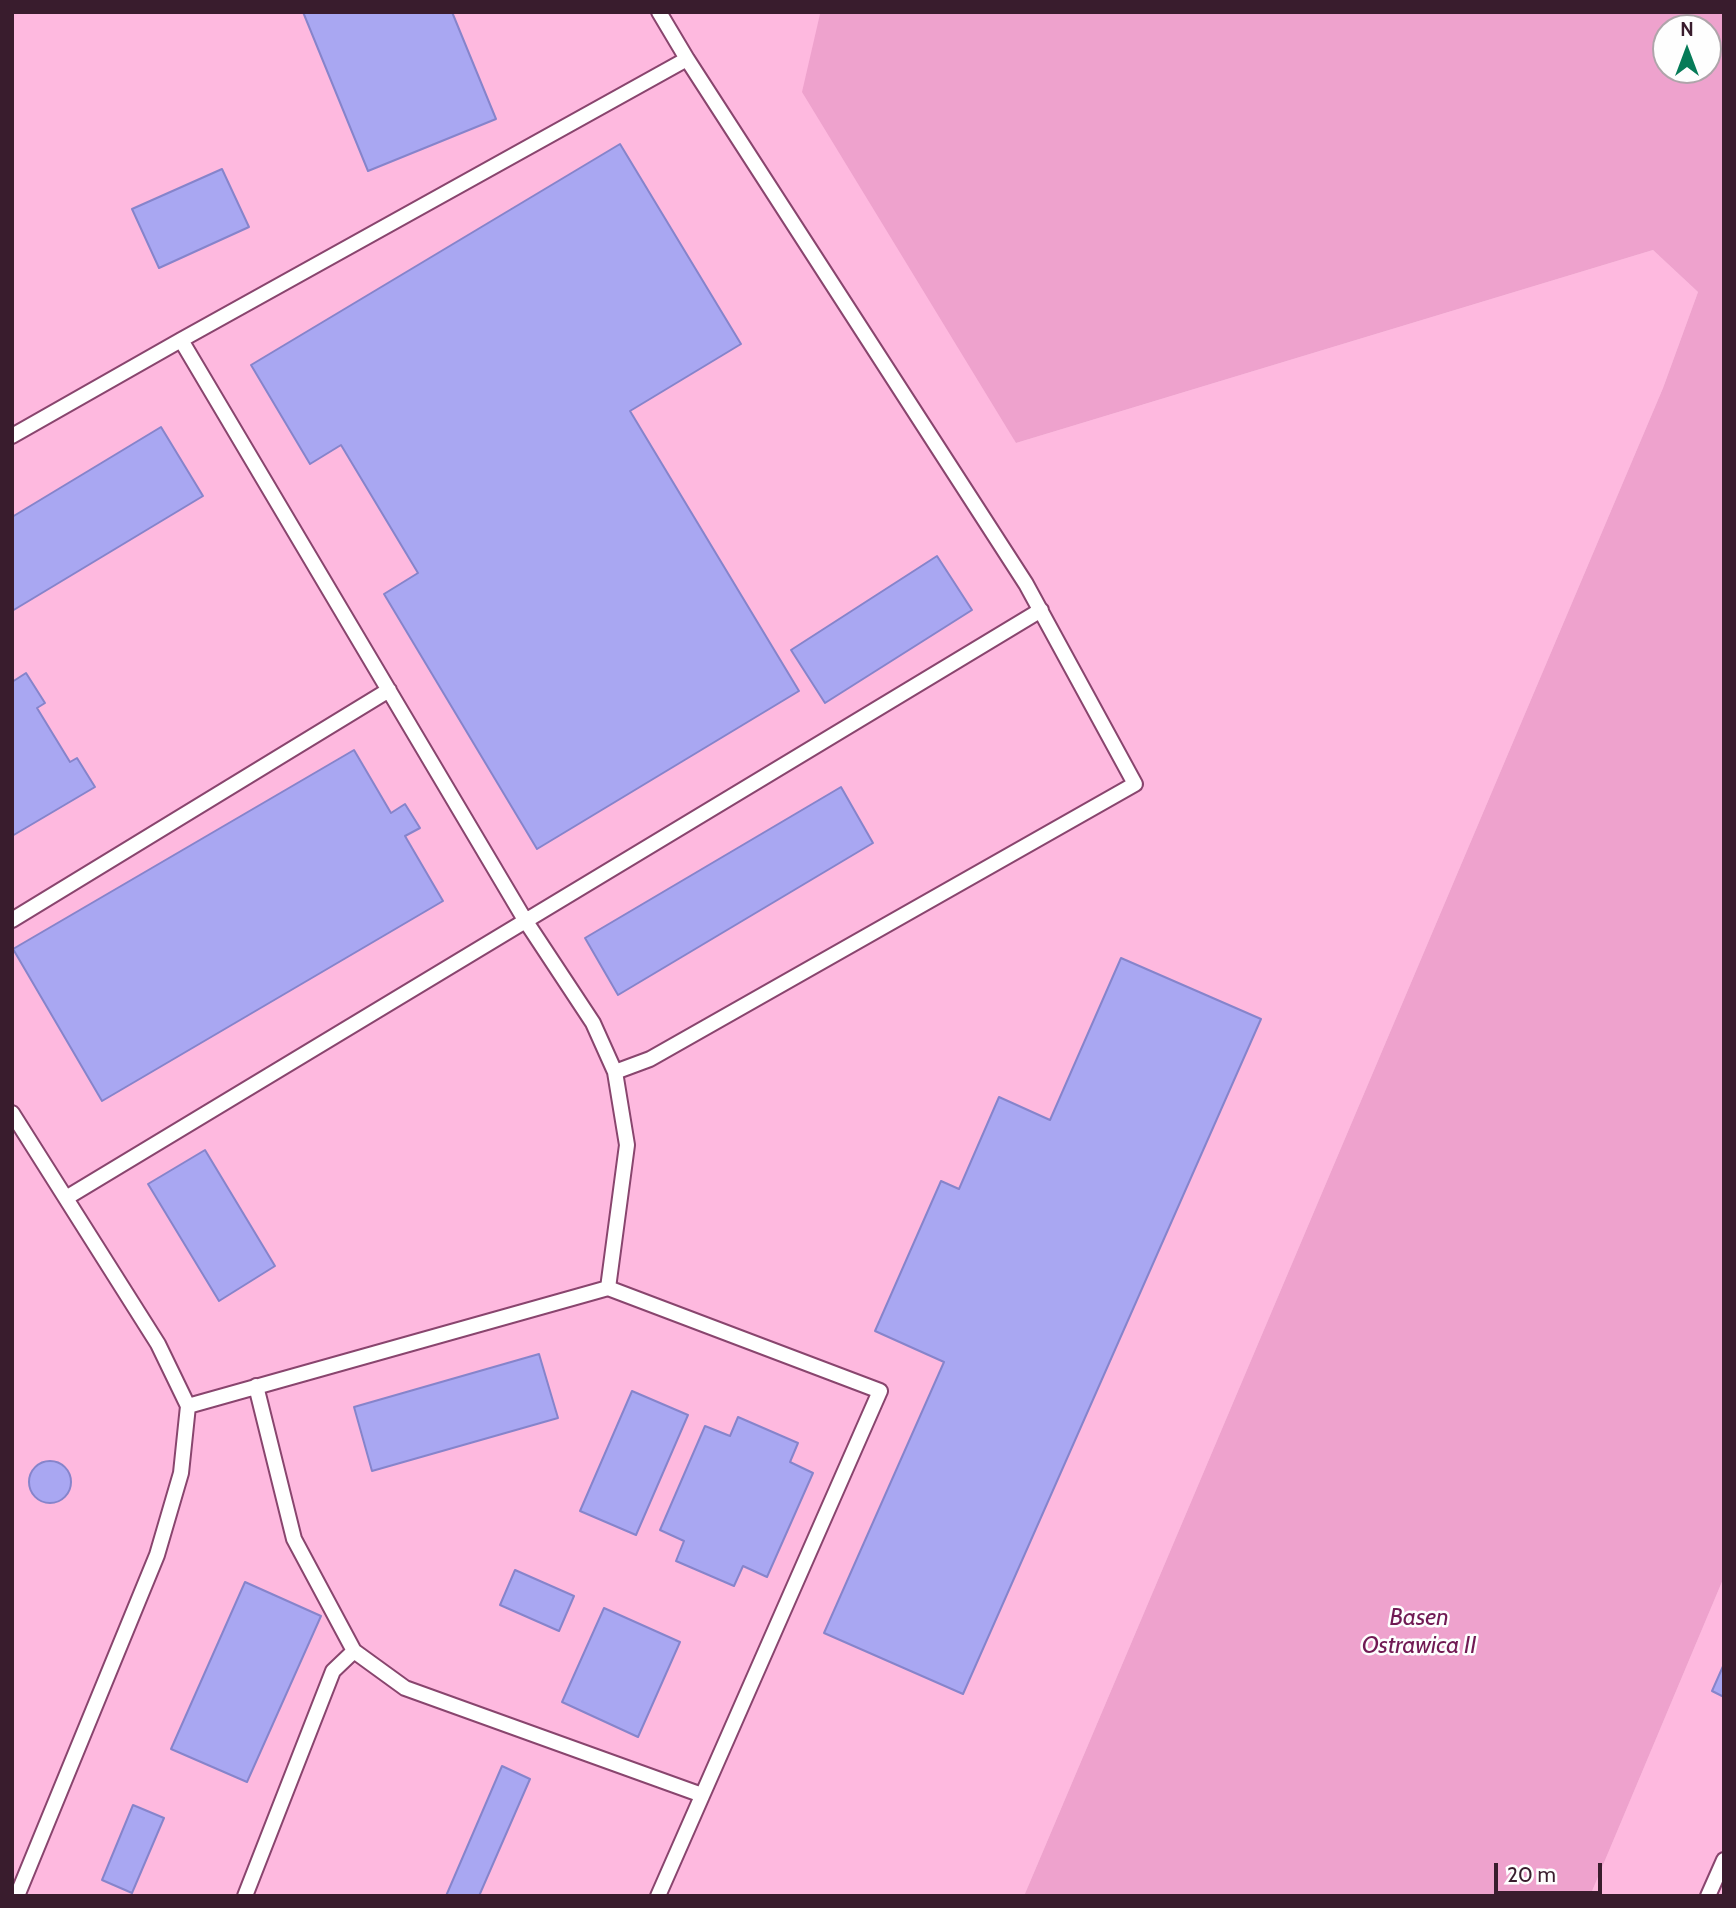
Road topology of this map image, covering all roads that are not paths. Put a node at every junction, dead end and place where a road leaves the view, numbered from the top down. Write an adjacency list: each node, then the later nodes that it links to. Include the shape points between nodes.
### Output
1 (659, 12): 2 (lane)
2 (687, 59): 3 (lane); 5 (lane)
3 (181, 340): 4 (lane); 6 (lane)
4 (12, 436)
5 (1041, 610): 8 (lane); 9 (lane, via 1135,784 650,1059)
6 (389, 690): 7 (lane); 8 (lane)
7 (12, 920)
8 (525, 920): 9 (lane, via 593,1024); 11 (lane)
9 (615, 1072): 12 (lane, via 627,1145)
10 (12, 1113): 11 (lane)
11 (66, 1198): 14 (lane, via 158,1343)
12 (608, 1288): 13 (lane); 16 (lane, via 880,1391)
13 (256, 1386): 14 (lane); 15 (lane, via 294,1539)
14 (188, 1406): 18 (lane, via 181,1473 157,1555)
15 (354, 1651): 16 (lane, via 405,1688); 19 (lane, via 333,1671)
16 (702, 1795): 20 (lane)
17 (1724, 1860): 21 (lane)
18 (18, 1896)
19 (245, 1896)
20 (658, 1896)
21 (1708, 1896)

